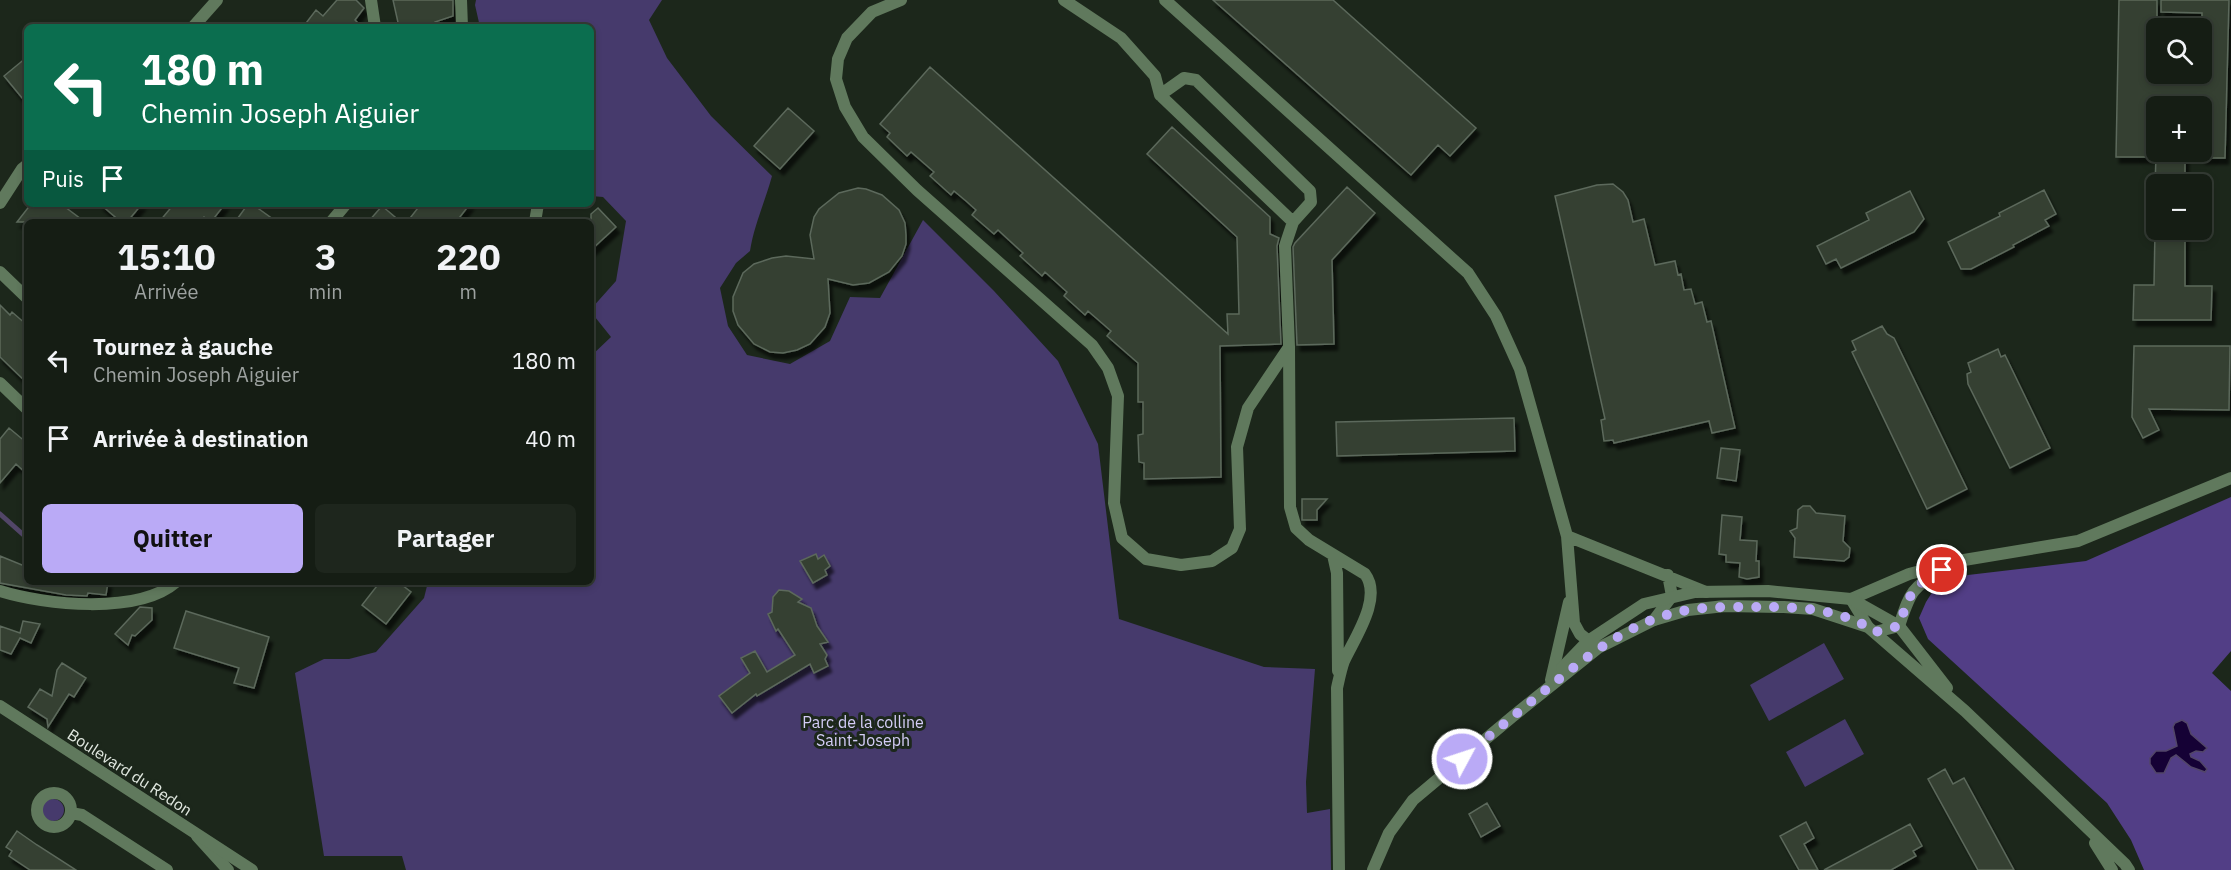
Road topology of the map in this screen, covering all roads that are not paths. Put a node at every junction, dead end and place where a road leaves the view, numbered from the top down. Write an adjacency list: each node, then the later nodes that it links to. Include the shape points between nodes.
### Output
1 (217, 0): 7 (street)
2 (371, 0): 8 (street)
3 (461, 0): 9 (street)
4 (900, 0): 18 (street, via 872,12 847,39 838,59 836,79 845,107 863,137 1092,345 1108,368 1118,396 1114,503 1122,538 1146,559 1191,564 1212,561 1232,548 1240,529 1237,447 1248,408)
5 (1064, 0): 10 (street, via 1121,38 1155,76)
6 (1165, 0): 22 (street, via 1468,273 1496,316 1520,369)
7 (196, 24)
8 (375, 24)
9 (462, 24)
10 (1161, 95): 15 (street); 15 (street, via 1184,78 1196,80 1257,138 1310,191 1311,202)
11 (24, 167): 12 (street)
12 (0, 203)
13 (344, 207): 14 (street)
14 (334, 219)
15 (1293, 222): 18 (street, via 1286,246)
16 (0, 272): 17 (street)
17 (24, 295)
18 (1289, 347): 23 (street, via 1290,507 1296,528)
19 (0, 383): 20 (street)
20 (24, 406)
21 (2231, 478): 24 (street, via 2078,541)
22 (1568, 536): 25 (street); 28 (street)
23 (1333, 555): 37 (street); 37 (street, via 1365,574 1371,593)
24 (1958, 561): 31 (street, via 1910,574); 33 (street, via 1916,586)
25 (1668, 575): 29 (street); 30 (street)
26 (171, 585): 27 (street, via 152,596 105,603 70,604)
27 (0, 591)
28 (1571, 592): 35 (street, via 1574,623); 36 (street)
29 (1706, 592): 30 (street); 31 (street, via 1768,591)
30 (1672, 596): 32 (street); 35 (street, via 1644,604)
31 (1851, 599): 33 (street); 34 (street)
32 (1654, 620): 34 (street, via 1688,610 1725,606 1784,607 1813,609); 35 (street)
33 (1899, 626): 34 (street); 40 (street)
34 (1871, 630): 40 (street)
35 (1593, 644): 36 (street); 38 (street)
36 (1551, 680): 38 (street)
37 (1338, 684): 47 (street)
38 (1537, 696): 48 (street, via 1413,800 1389,833)
39 (0, 706): 43 (street, Boulevard du Redon)
40 (1965, 711): 42 (street)
41 (71, 813): 45 (street, via 82,815)
42 (2085, 826): 49 (street); 50 (street)
43 (194, 833): 44 (street, Boulevard du Redon); 46 (street)
44 (248, 868)
45 (167, 870)
46 (228, 870)
47 (1339, 870)
48 (1373, 870)
49 (2112, 870)
50 (2129, 870)

